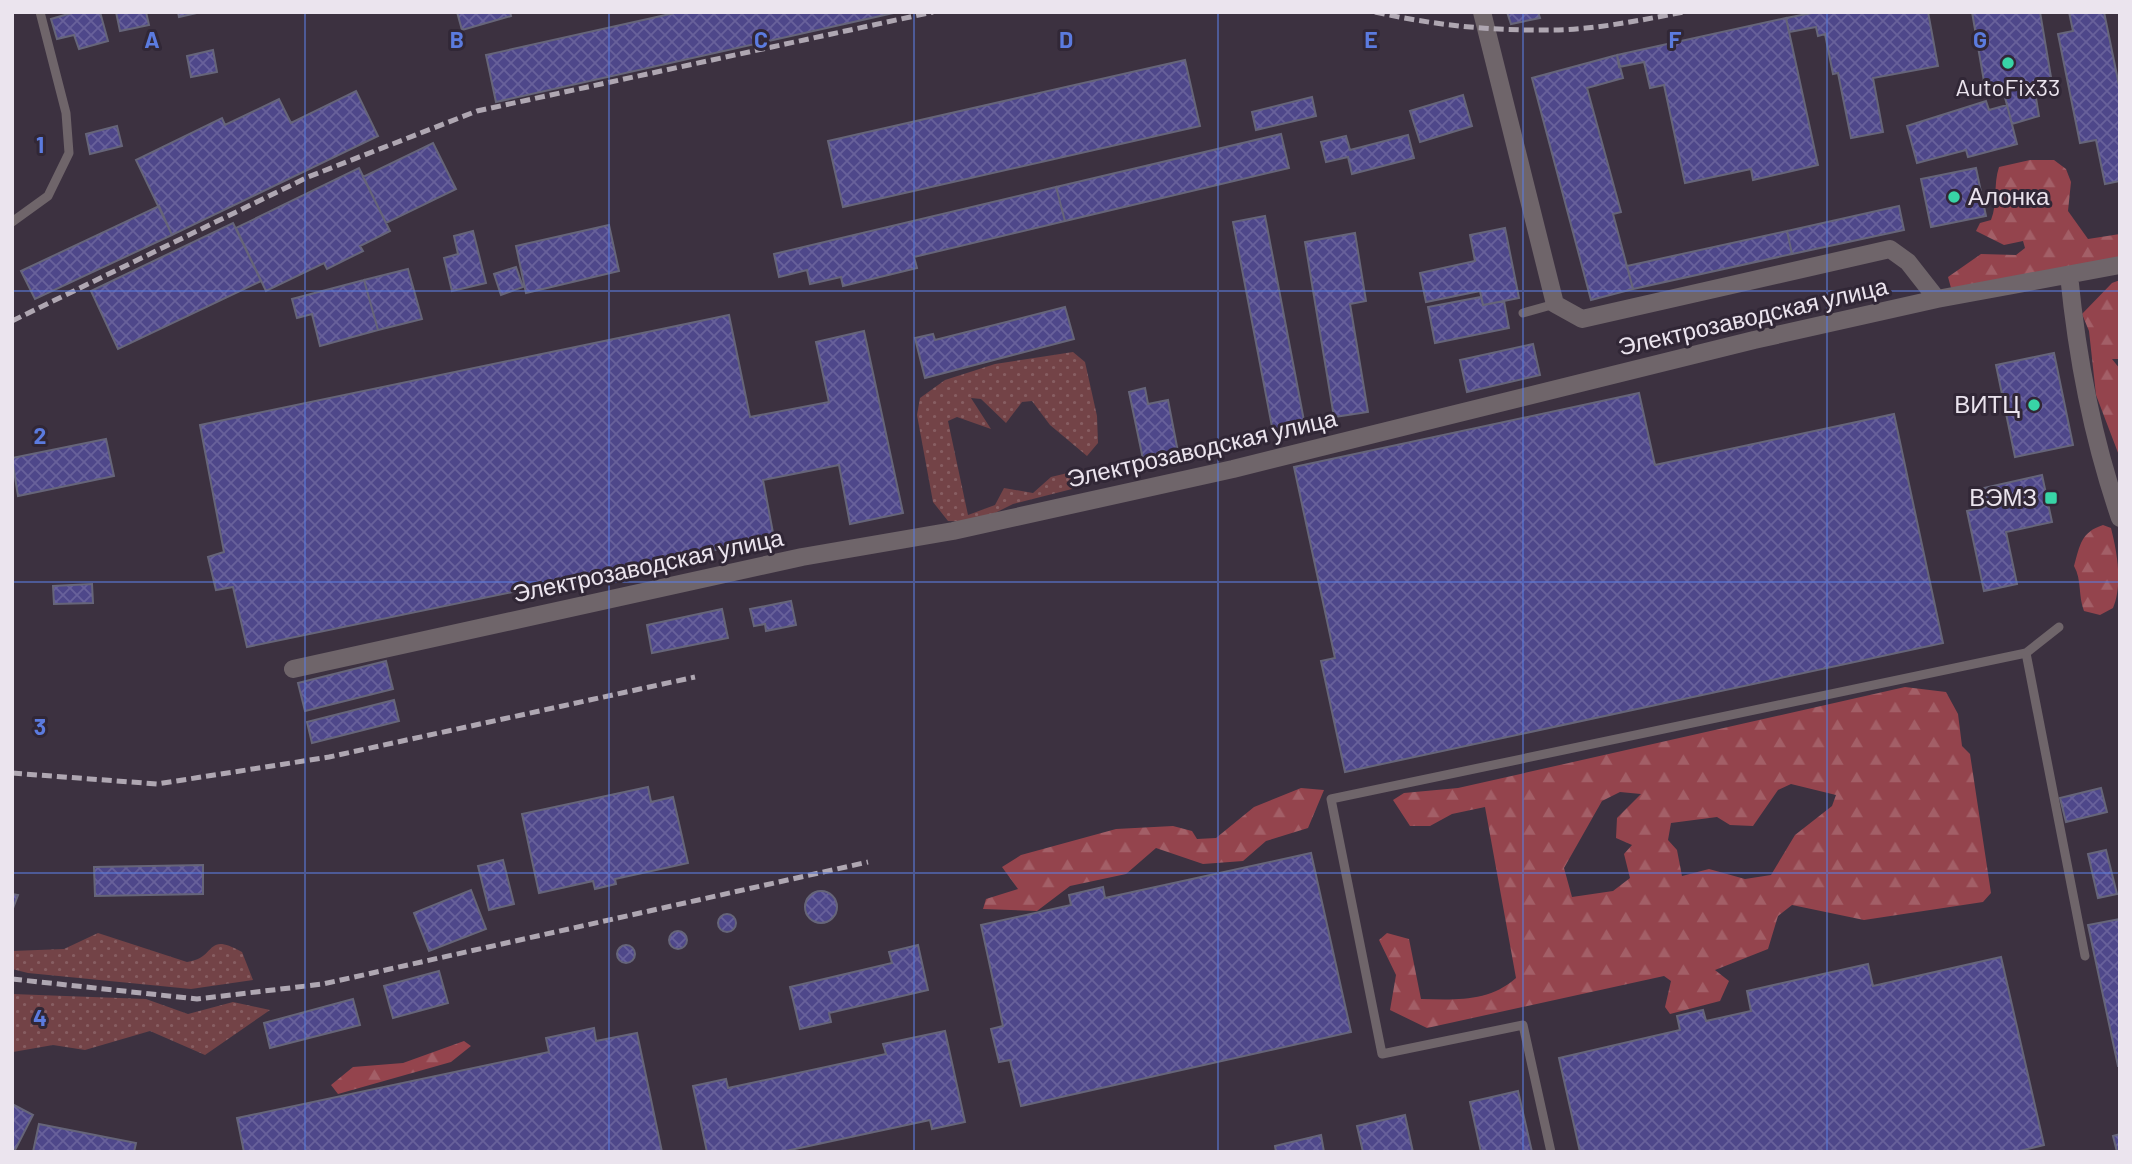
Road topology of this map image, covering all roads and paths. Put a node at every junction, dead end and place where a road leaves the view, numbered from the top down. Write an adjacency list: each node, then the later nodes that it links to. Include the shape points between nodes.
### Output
1 (40, 12): 3 (lane, via 66,113 69,153 48,196)
2 (1482, 12): 7 (street)
3 (12, 222)
4 (2120, 265): 5 (street, Электрозаводская улица)
5 (2069, 275): 6 (street, Электрозаводская улица); 9 (street, via 2074,330 2105,475)
6 (1937, 299): 7 (street, via 1908,262 1890,249 1582,319); 12 (street, Электрозаводская улица, via 1233,469 953,531 802,557)
7 (1555, 304): 8 (lane)
8 (1523, 313)
9 (2120, 518)
10 (2059, 627): 11 (lane)
11 (2026, 653): 13 (lane); 14 (lane, via 1331,799 1382,1054 1523,1026)
12 (293, 669)
13 (2085, 956)
14 (1551, 1152)

